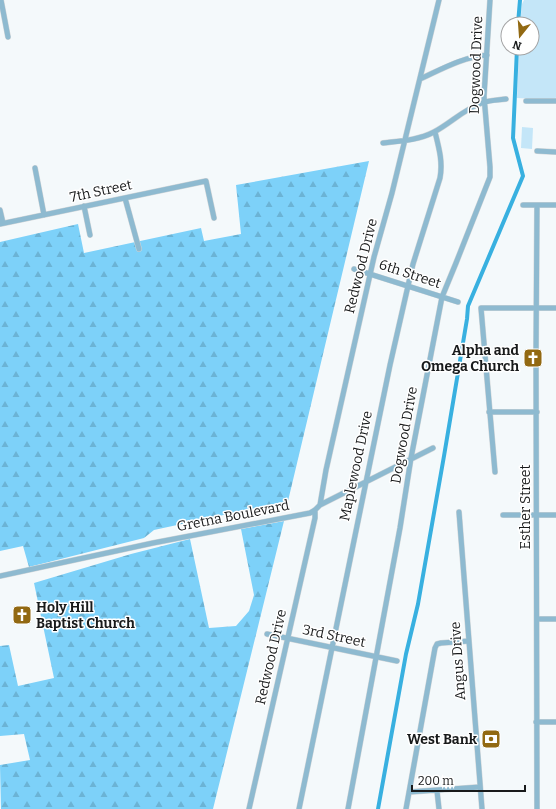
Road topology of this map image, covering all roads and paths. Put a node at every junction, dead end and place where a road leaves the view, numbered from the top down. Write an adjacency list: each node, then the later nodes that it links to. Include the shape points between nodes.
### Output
1 (1, 0): 4 (street)
2 (439, 0): 6 (street, Redwood Drive)
3 (490, 0): 5 (street, Dogwood Drive)
4 (8, 36)
5 (487, 55): 6 (street, via 474,56); 10 (street, Dogwood Drive)
6 (420, 79): 12 (street, Redwood Drive)
7 (506, 99): 10 (street)
8 (526, 101): 9 (street)
9 (556, 101)
10 (484, 102): 11 (street, via 459,114); 31 (street, Dogwood Drive, via 490,177)
11 (435, 132): 12 (street); 30 (street, Maplewood Drive, via 442,168)
12 (405, 141): 13 (street); 29 (street, Redwood Drive)
13 (383, 143)
14 (537, 151): 15 (street)
15 (556, 152)
16 (35, 168): 23 (street)
17 (125, 198): 21 (street, 7th Street); 24 (street, 7th Street, via 206,181); 27 (street)
18 (523, 205): 19 (street)
19 (537, 205): 20 (street); 33 (street, Esther Street)
20 (556, 205)
21 (84, 206): 23 (street, 7th Street); 26 (street)
22 (0, 210): 25 (street)
23 (44, 215): 25 (street, 7th Street)
24 (214, 218)
25 (2, 224)
26 (90, 235)
27 (139, 249)
28 (354, 269): 29 (street, 6th Street)
29 (371, 274): 30 (street, 6th Street); 41 (street, Redwood Drive)
30 (408, 286): 31 (street, 6th Street); 40 (street, Maplewood Drive)
31 (442, 297): 32 (street, 6th Street); 38 (street, Dogwood Drive)
32 (458, 302)
33 (536, 308): 34 (street); 35 (street, via 481,308); 36 (street, Esther Street)
34 (556, 308)
35 (489, 412): 36 (street); 39 (street)
36 (537, 412): 45 (street, Esther Street)
37 (433, 448): 38 (street, Gretna Boulevard)
38 (411, 458): 40 (street, Gretna Boulevard); 54 (street, Dogwood Drive)
39 (495, 472)
40 (366, 481): 41 (street, Gretna Boulevard); 53 (street, Maplewood Drive)
41 (320, 505): 42 (street, Gretna Boulevard)
42 (315, 510): 47 (street, Gretna Boulevard); 51 (street, Redwood Drive)
43 (459, 512): 52 (street, Angus Drive)
44 (504, 515): 45 (street)
45 (537, 515): 46 (street); 48 (street, Esther Street)
46 (556, 515)
47 (0, 578)
48 (537, 619): 49 (street); 56 (street, Esther Street)
49 (556, 619)
50 (267, 634): 51 (street, 3rd Street)
51 (288, 639): 53 (street, 3rd Street); 61 (street, Redwood Drive)
52 (469, 641): 58 (street, Angus Drive); 60 (street, via 441,643 435,648)
53 (332, 648): 54 (street, 3rd Street); 62 (street, Maplewood Drive)
54 (376, 657): 55 (street, 3rd Street); 63 (street, Dogwood Drive)
55 (397, 661)
56 (536, 722): 57 (street); 67 (street, Esther Street)
57 (556, 722)
58 (480, 787): 59 (street); 66 (street, Angus Drive)
59 (437, 791): 60 (street); 65 (street)
60 (409, 792): 64 (street)
61 (249, 809)
62 (299, 809)
63 (348, 809)
64 (406, 809)
65 (439, 809)
66 (482, 809)
67 (537, 809)

